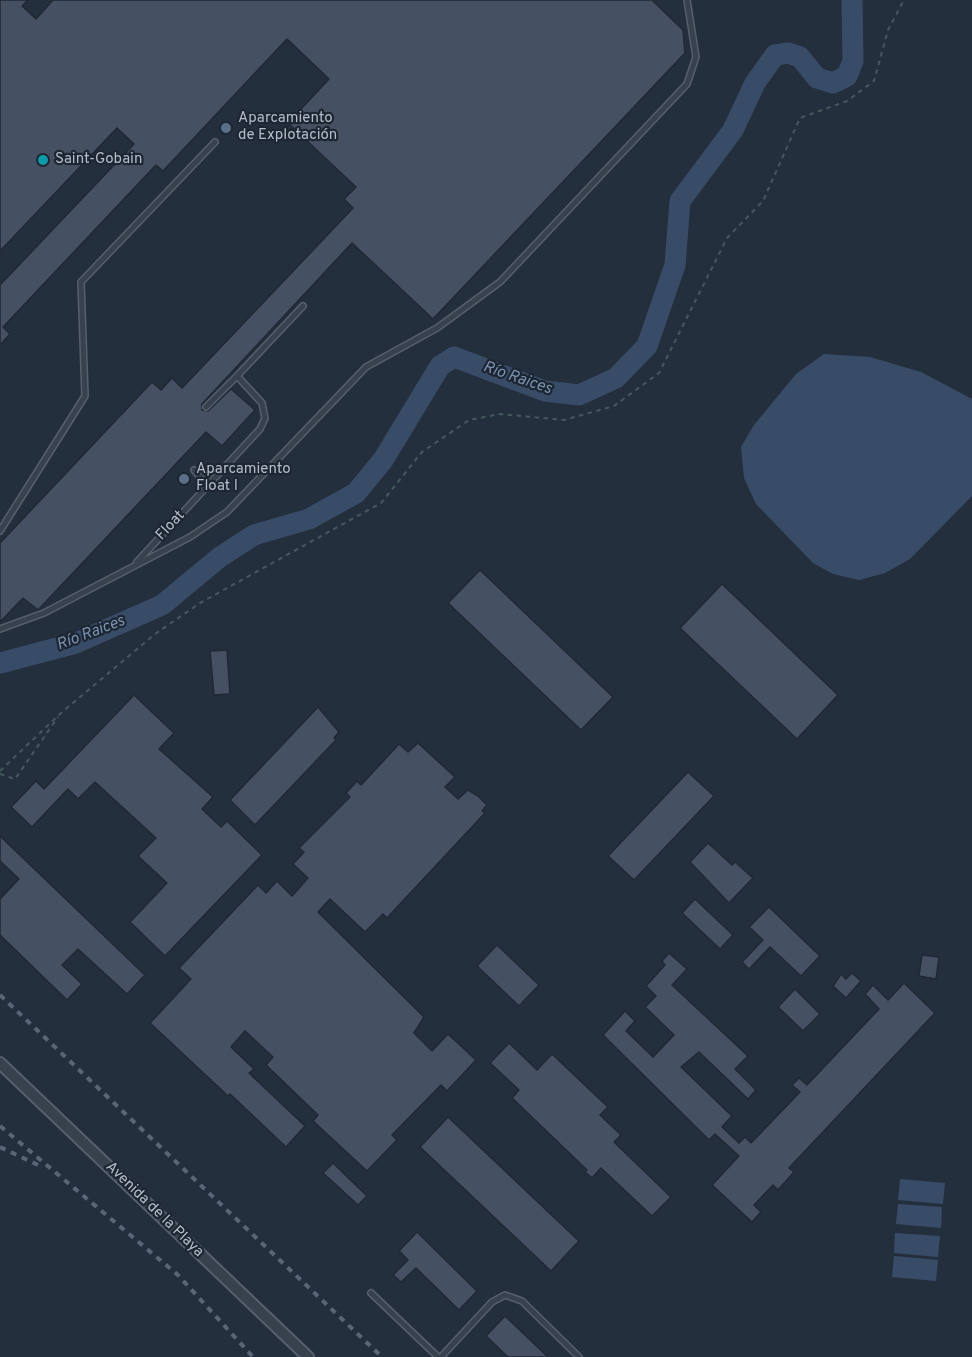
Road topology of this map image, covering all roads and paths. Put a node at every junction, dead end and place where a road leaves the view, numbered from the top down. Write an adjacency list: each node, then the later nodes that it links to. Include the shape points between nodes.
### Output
1 (687, 0): 10 (lane, via 696,57 687,84 500,282 437,328 366,367 227,512 190,537)
2 (904, 0): 12 (path, via 888,30 874,81 847,101 800,118 763,201 727,238 659,373 614,406 564,420 500,414 469,420 422,452 381,503 200,603 155,634)
3 (215, 142): 9 (lane, via 81,282 85,396)
4 (303, 306): 5 (lane)
5 (237, 376): 6 (lane); 8 (lane, Float, via 262,403 265,418 260,429)
6 (206, 407)
7 (194, 470): 8 (lane)
8 (208, 486): 10 (lane, Float)
9 (0, 531)
10 (134, 566): 11 (lane, via 44,613)
11 (0, 629)
12 (61, 713): 13 (path); 13 (path, via 15,779)
13 (0, 773)
14 (0, 1064): 16 (street, Avenida de la Playa)
15 (372, 1293): 17 (lane)
16 (308, 1357)
17 (439, 1357): 18 (lane, via 492,1302 505,1295 522,1301)
18 (579, 1357)

